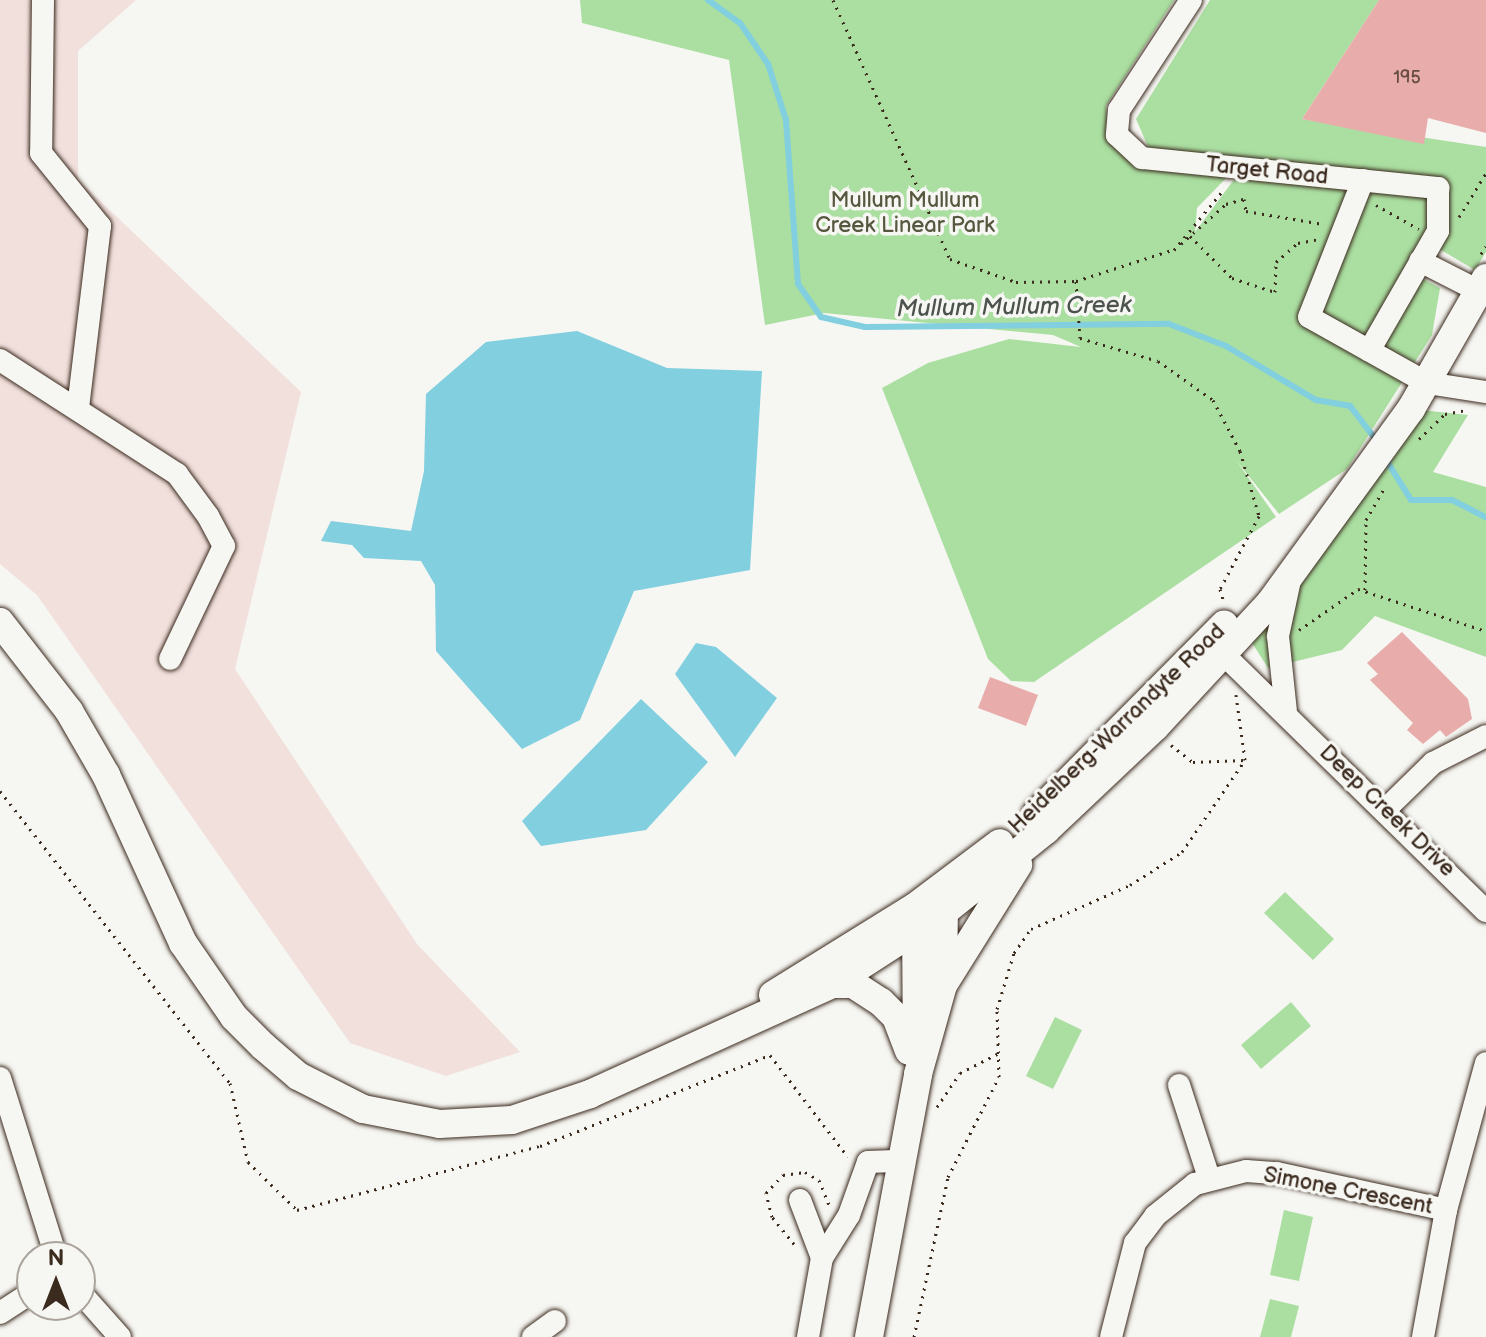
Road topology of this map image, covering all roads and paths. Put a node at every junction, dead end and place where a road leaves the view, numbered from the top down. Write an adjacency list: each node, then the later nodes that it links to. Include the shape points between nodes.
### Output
1 (43, 0): 15 (street, via 41,153 100,226)
2 (833, 0): 9 (path, via 950,259 1016,282)
3 (1191, 0): 4 (street, Target Road, via 1119,110 1117,135 1142,158)
4 (1363, 180): 5 (street); 8 (street, Target Road, via 1438,188 1438,231)
5 (1347, 227): 6 (path, via 1269,218 1246,211 1244,199 1226,204); 7 (street)
6 (1190, 236): 7 (path, via 1232,278 1275,292 1276,262 1298,243 1316,239); 9 (path, via 1174,250)
7 (1338, 248): 11 (street, via 1309,317)
8 (1420, 261): 10 (street); 11 (street)
9 (1076, 281): 21 (path, via 1080,338 1158,361 1213,400 1240,451 1259,516 1220,589)
10 (1482, 284): 13 (main road, Heidelberg-Warrandyte Road)
11 (1369, 351): 13 (street)
12 (0, 360): 15 (street)
13 (1427, 383): 14 (street); 17 (main road, Heidelberg-Warrandyte Road)
14 (1480, 400): 16 (path, via 1445,414)
15 (78, 408): 26 (street, via 177,474 224,546)
16 (1411, 447)
17 (1369, 491): 18 (main road, Heidelberg-Warrandyte Road); 20 (path)
18 (1322, 536): 19 (main road, Heidelberg-Warrandyte Road); 21 (main road, Heidelberg-Warrandyte Road)
19 (1291, 575): 24 (street); 25 (main road, Heidelberg-Warrandyte Road)
20 (1365, 590): 23 (path); 24 (path, via 1346,592 1297,632)
21 (1235, 614): 25 (main road, Heidelberg-Warrandyte Road)
22 (0, 622): 38 (main road, Heidelberg-Warrandyte Road, via 77,724 205,979 263,1046 323,1092 395,1117 440,1124 512,1120 590,1094)
23 (1486, 631)
24 (1278, 636): 27 (street)
25 (1224, 654): 27 (street, Deep Creek Drive); 28 (main road, Heidelberg-Warrandyte Road); 30 (path); 33 (main road, Heidelberg-Warrandyte Road)
26 (170, 659)
27 (1286, 712): 31 (street, Deep Creek Drive)
28 (1155, 727): 30 (path, via 1193,762); 32 (main road, Heidelberg-Warrandyte Road)
29 (1486, 736): 31 (street, via 1433,763)
30 (1245, 760): 39 (path, via 1182,852 1130,885 1031,929 1014,953 997,1009)
31 (1385, 810): 34 (street, Deep Creek Drive)
32 (1046, 830): 33 (main road, Heidelberg-Warrandyte Road); 37 (main road, via 1002,886)
33 (944, 898): 35 (main road, Heidelberg-Warrandyte Road); 37 (main road)
34 (1486, 911)
35 (917, 918): 36 (main road, Heidelberg-Warrandyte Road); 38 (main road, Heidelberg-Warrandyte Road); 41 (main road)
36 (832, 984): 38 (main road, Heidelberg-Warrandyte Road); 41 (main road, via 853,984 896,1017)
37 (943, 985): 41 (main road)
38 (702, 1041)
39 (999, 1053): 44 (path, via 960,1073 929,1117); 57 (path, via 999,1077 988,1109 948,1177)
40 (1486, 1063): 48 (street)
41 (918, 1074): 44 (main road)
42 (0, 1078): 49 (street)
43 (1179, 1085): 46 (street)
44 (909, 1123): 45 (main road)
45 (902, 1161): 50 (street, via 868,1162 849,1215); 56 (main road)
46 (1209, 1178): 48 (street, Simone Crescent, via 1277,1173); 58 (street, Simone Crescent, via 1182,1192 1140,1235 1124,1271)
47 (800, 1200): 50 (street)
48 (1446, 1210): 59 (street)
49 (51, 1241)
50 (822, 1258): 55 (street)
51 (96, 1310): 53 (street)
52 (555, 1321): 54 (street)
53 (120, 1337)
54 (533, 1337)
55 (808, 1337)
56 (869, 1337)
57 (914, 1337)
58 (1111, 1337)
59 (1423, 1337)

